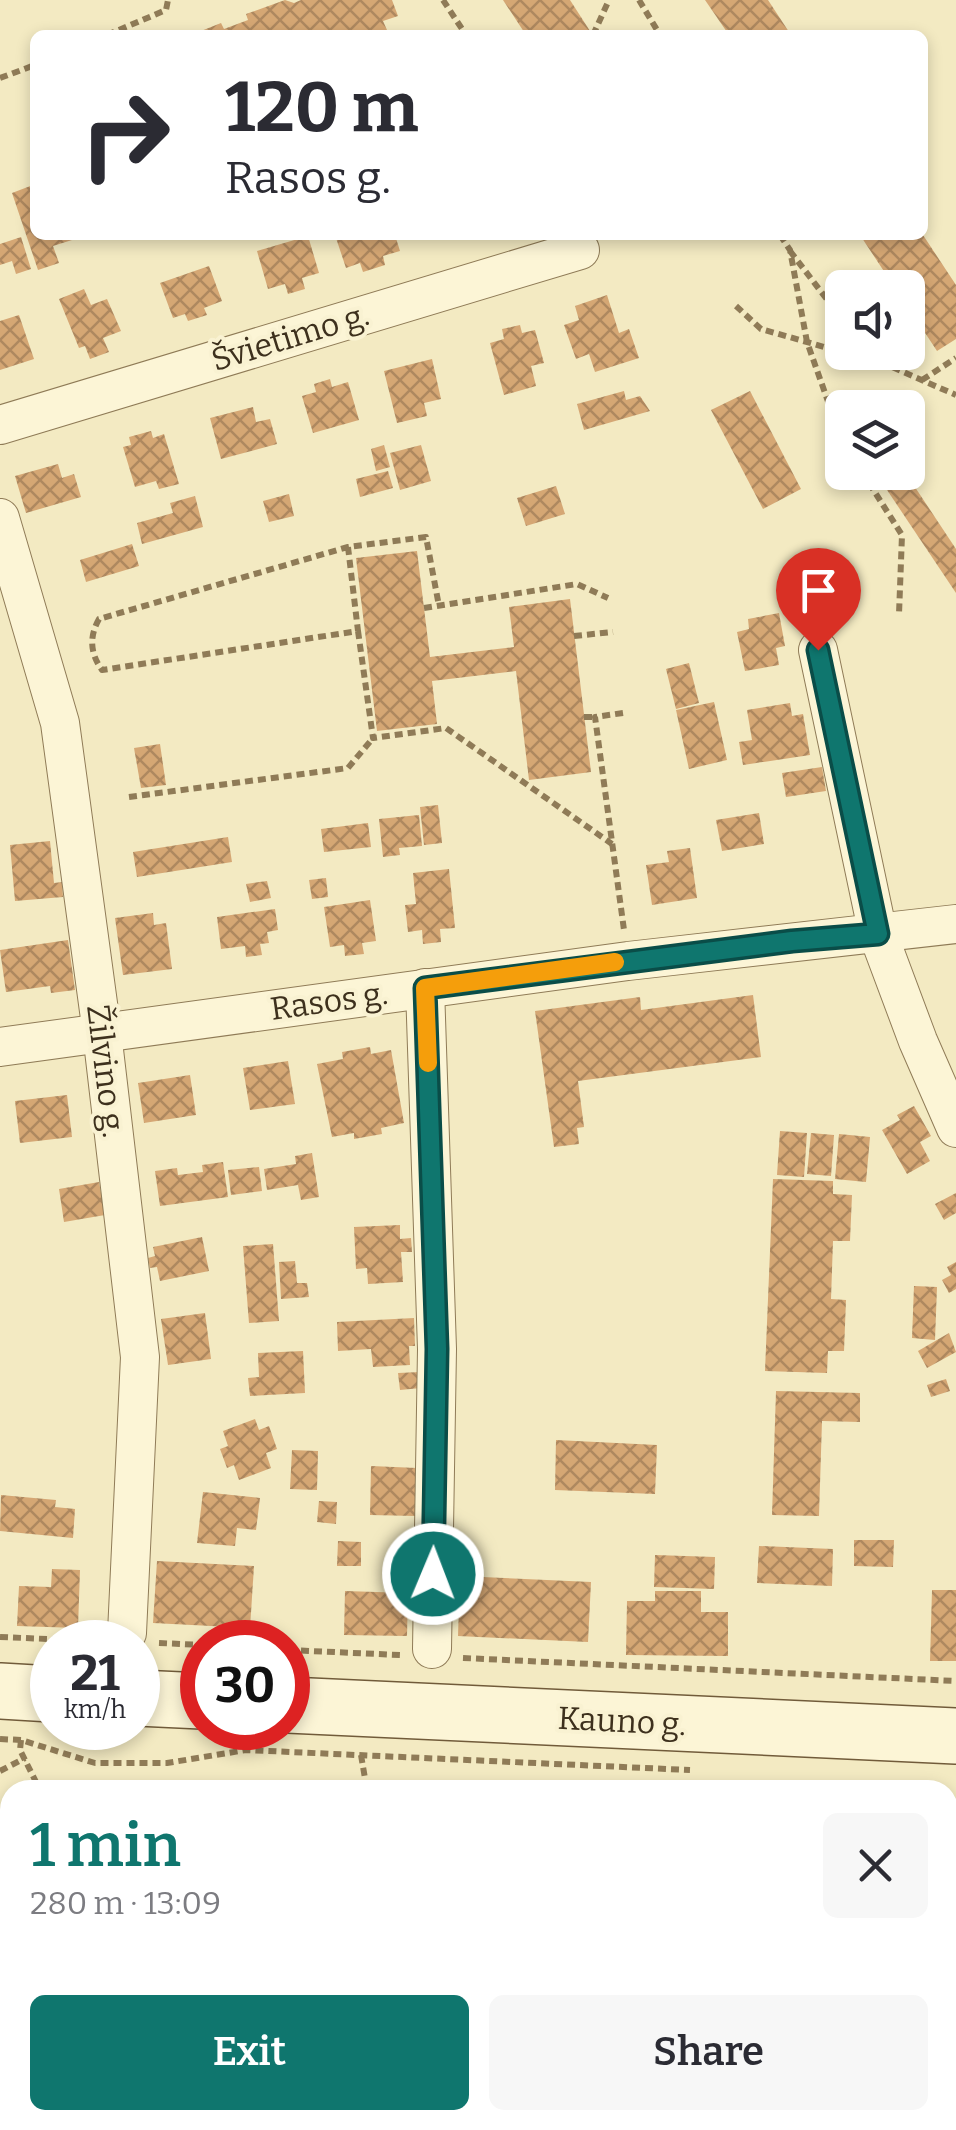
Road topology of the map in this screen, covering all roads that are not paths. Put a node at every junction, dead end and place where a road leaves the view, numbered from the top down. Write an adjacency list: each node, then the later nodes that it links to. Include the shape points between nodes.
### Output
1 (580, 250): 2 (street, Švietimo g.)
2 (0, 424)
3 (0, 518): 8 (street, Žilvino g., via 60,723)
4 (818, 650): 6 (street)
5 (956, 924): 6 (street, Rasos g.)
6 (878, 934): 7 (street, Rasos g.); 10 (street)
7 (425, 988): 8 (street, Rasos g.); 12 (street, via 437,1349)
8 (102, 1034): 9 (street, Rasos g.); 11 (street, Žilvino g., via 140,1357)
9 (0, 1046)
10 (956, 1128)
11 (128, 1620)
12 (432, 1654)
13 (310, 1706): 14 (main road, Kauno g.)
14 (956, 1736)

